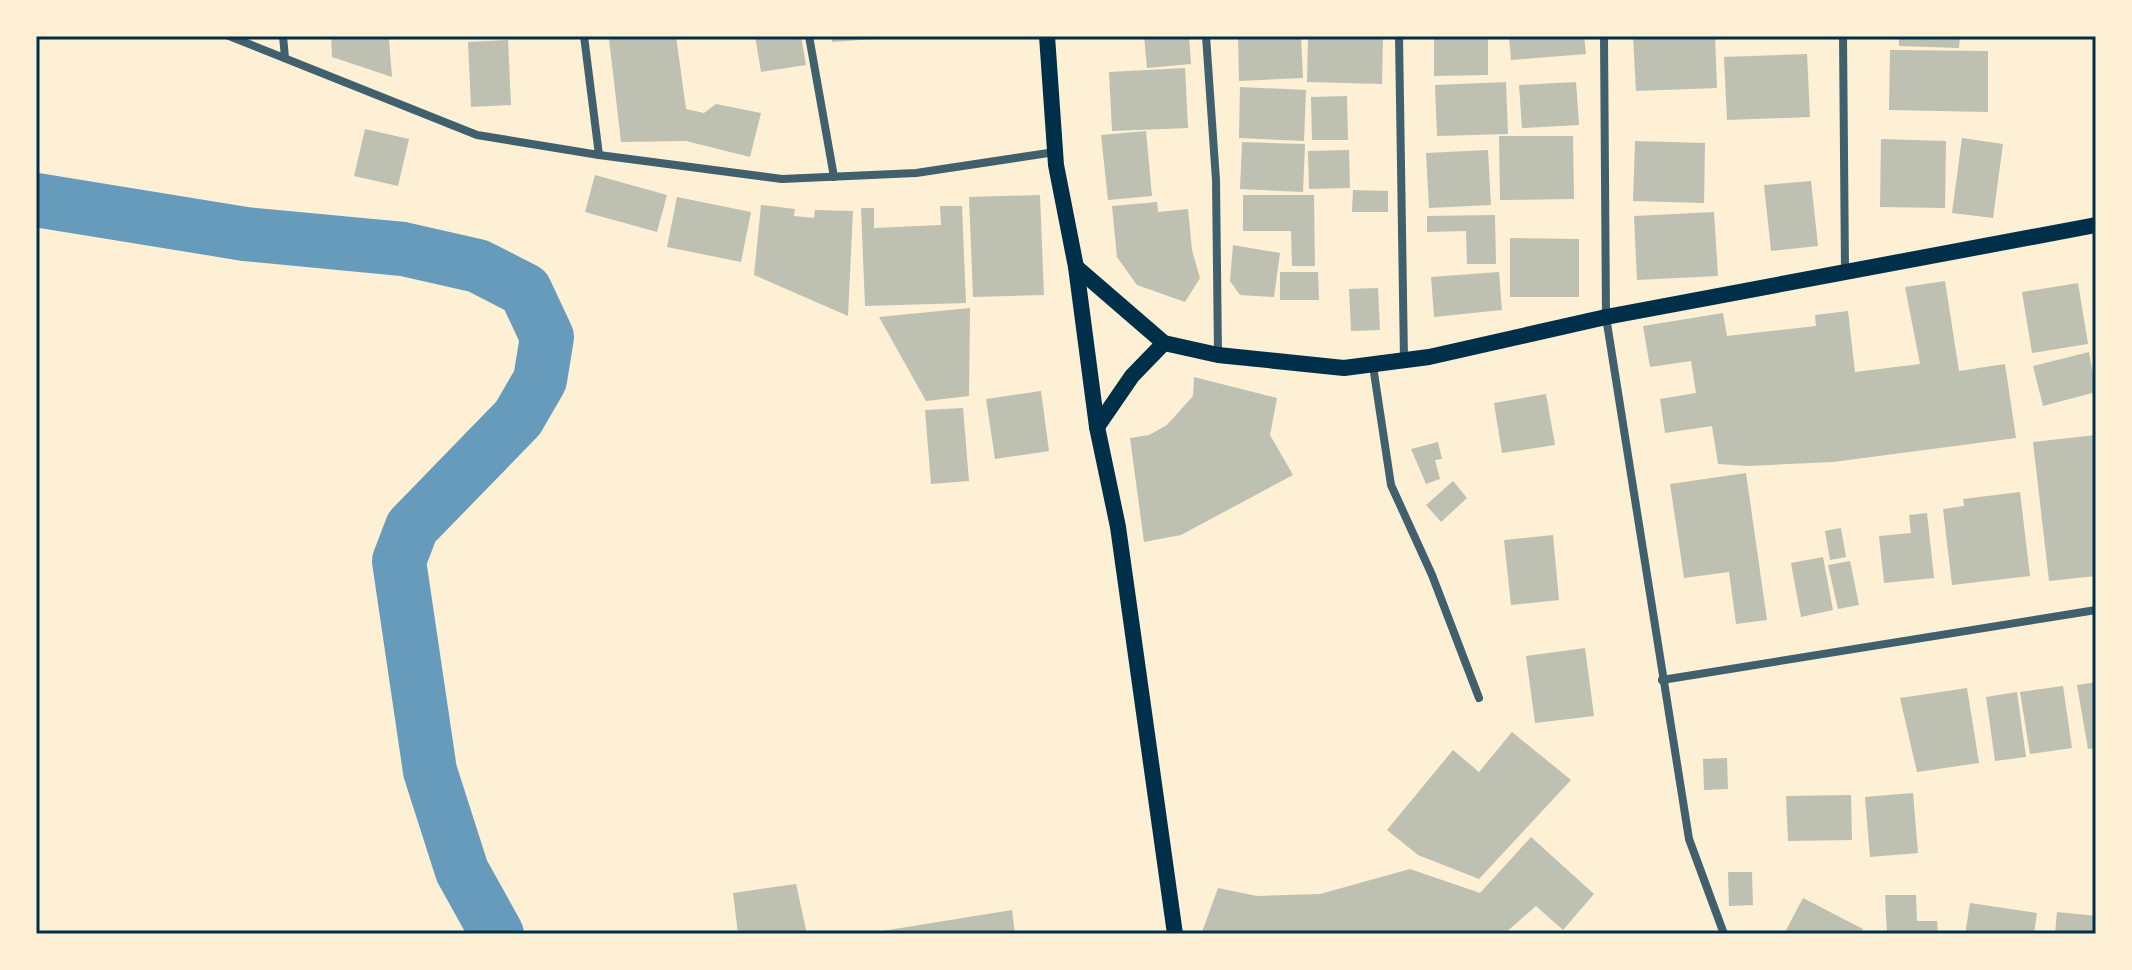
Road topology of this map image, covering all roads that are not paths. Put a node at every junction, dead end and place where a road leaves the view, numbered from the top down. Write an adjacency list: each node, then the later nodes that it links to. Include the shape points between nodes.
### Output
1 (229, 36): 10 (street)
2 (283, 36): 10 (street)
3 (584, 36): 12 (street)
4 (809, 36): 13 (street)
5 (1047, 36): 11 (main road)
6 (1206, 36): 19 (street, via 1216,180)
7 (1399, 36): 20 (street)
8 (1604, 36): 17 (street)
9 (1843, 36): 16 (street)
10 (285, 58): 12 (street, via 477,135)
11 (1056, 152): 13 (street, via 916,173); 15 (main road)
12 (599, 155): 13 (street, via 782,179)
13 (834, 177)
14 (2096, 225): 16 (main road)
15 (1076, 267): 18 (main road); 22 (main road)
16 (1845, 270): 17 (main road)
17 (1606, 317): 20 (main road); 24 (street)
18 (1164, 343): 19 (main road); 22 (main road, via 1132,376)
19 (1218, 355): 21 (main road, via 1344,368)
20 (1404, 361): 21 (main road)
21 (1373, 366): 25 (street, via 1391,485)
22 (1097, 427): 26 (main road, via 1118,527)
23 (2096, 610): 24 (street)
24 (1662, 680): 27 (street, via 1689,839)
25 (1479, 698)
26 (1175, 934)
27 (1724, 934)

